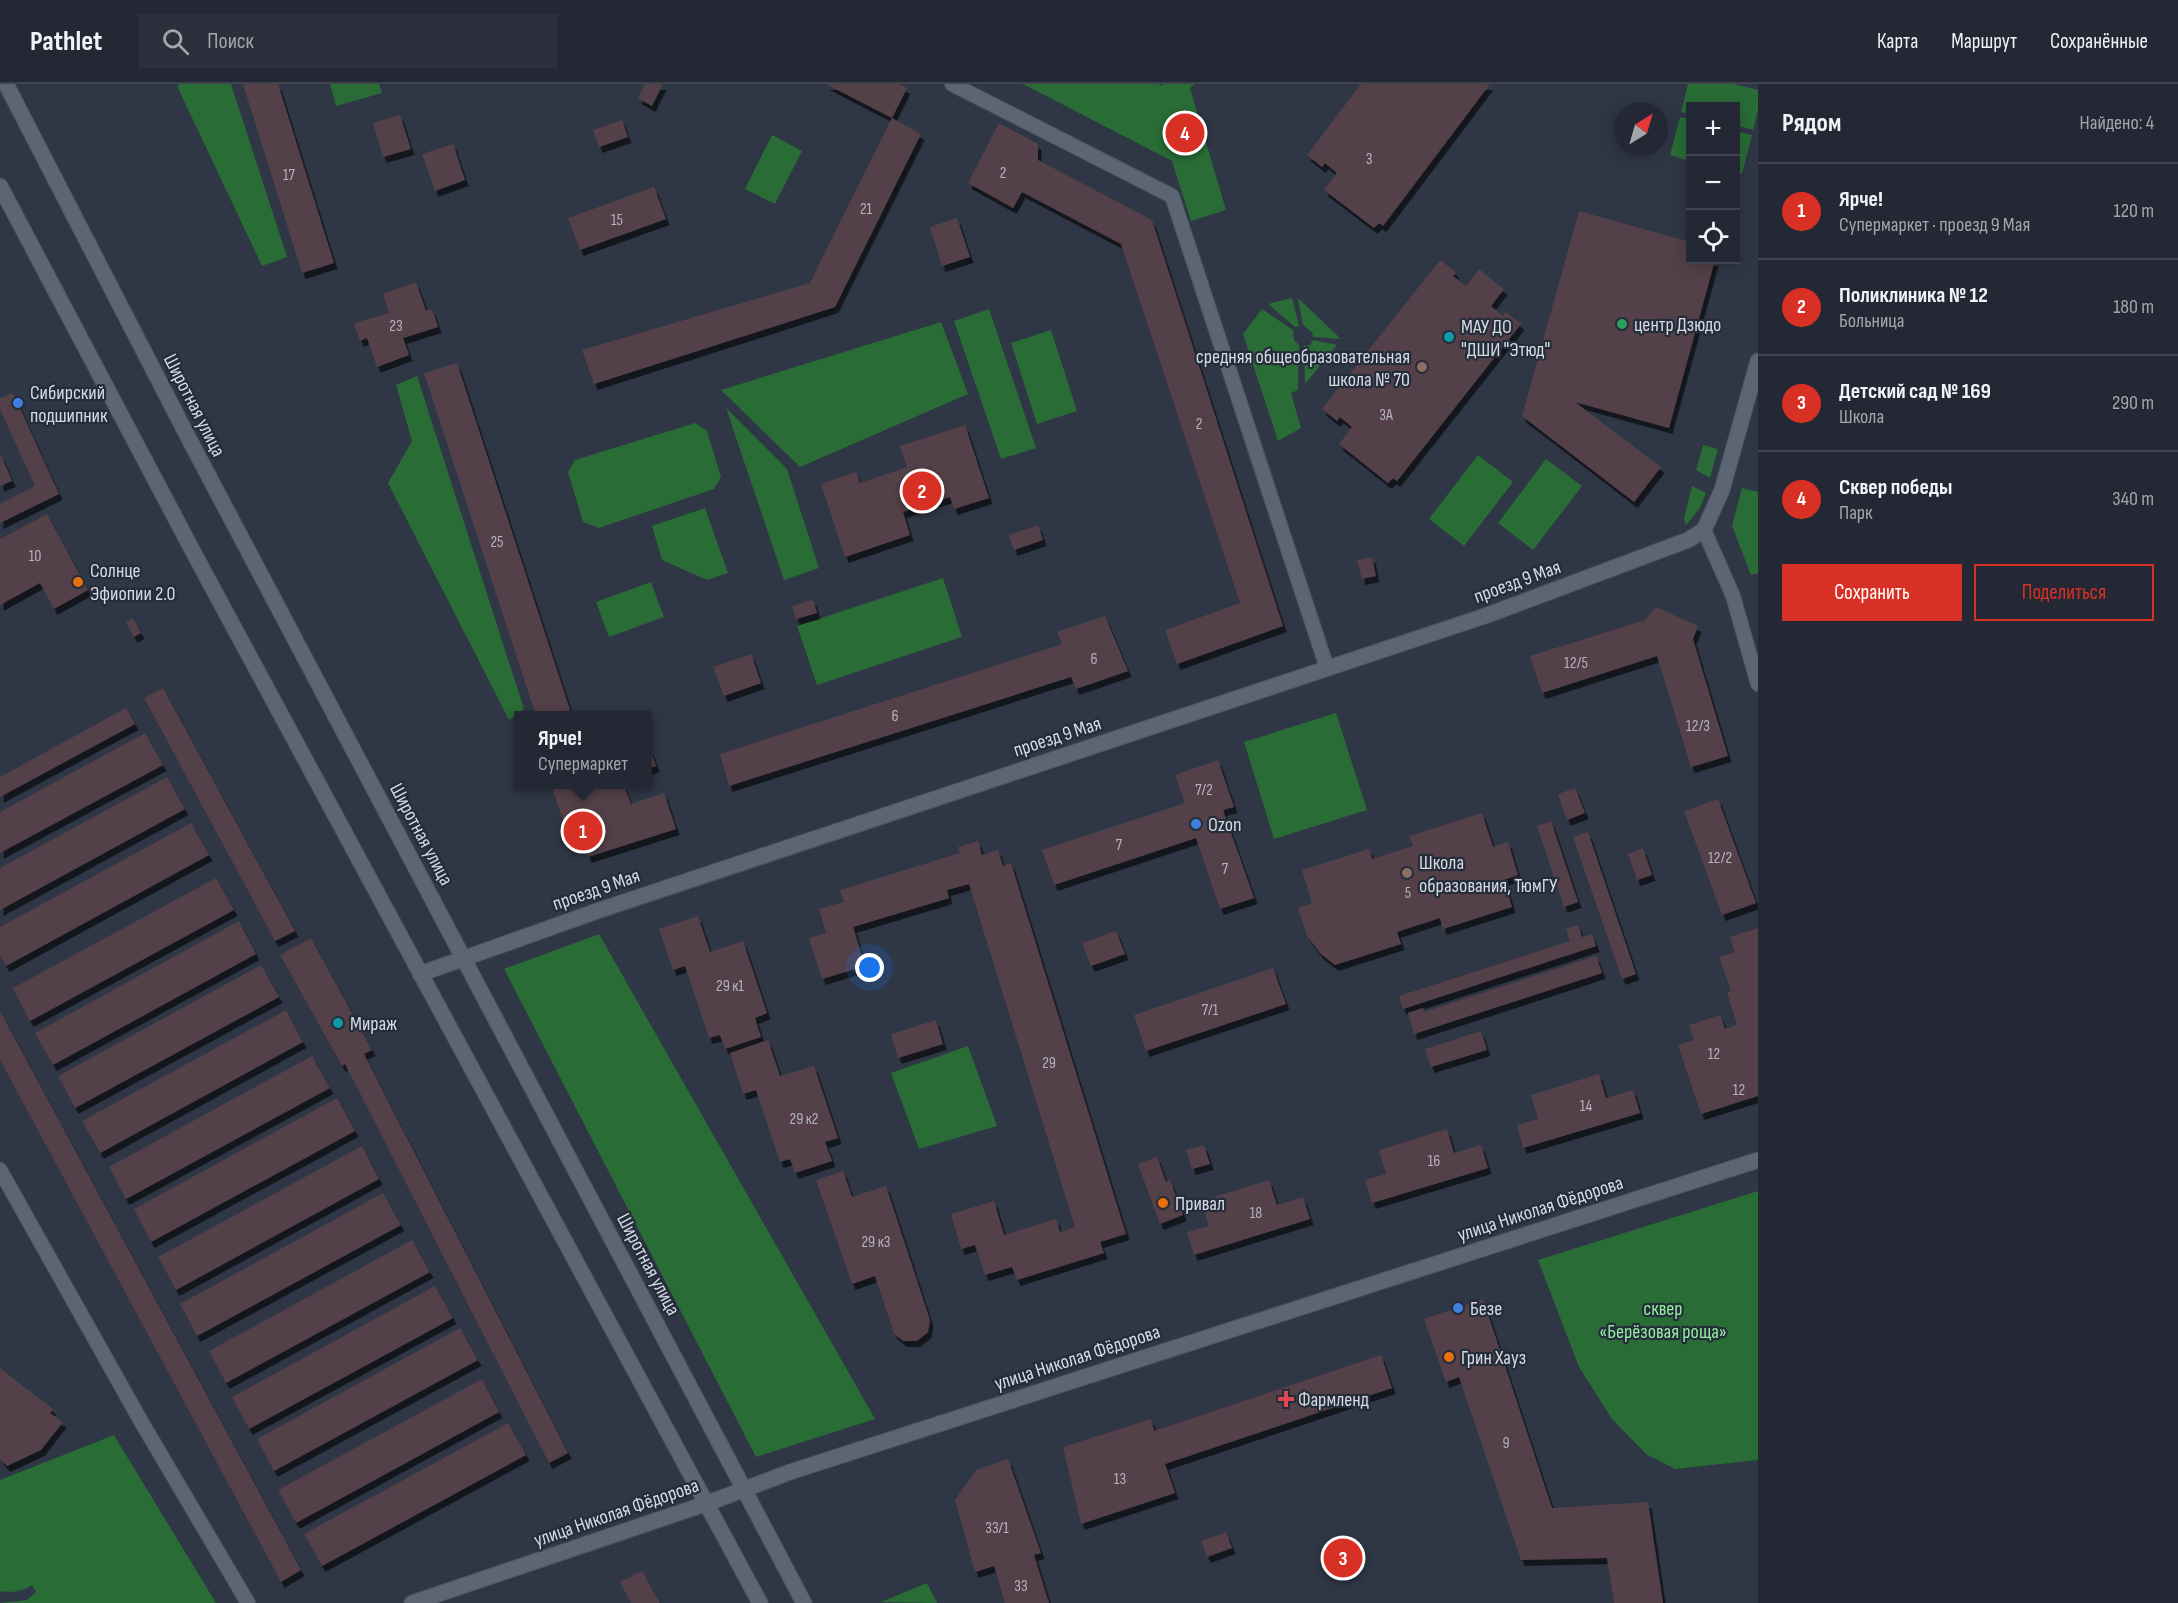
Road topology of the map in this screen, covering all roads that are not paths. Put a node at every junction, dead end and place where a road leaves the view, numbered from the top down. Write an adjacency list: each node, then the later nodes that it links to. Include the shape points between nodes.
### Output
1 (6, 84): 8 (main road, Широтная улица)
2 (952, 84): 6 (street, via 1172,196)
3 (0, 186): 9 (main road)
4 (1758, 361): 5 (main road, via 1722,490)
5 (1704, 530): 6 (main road, проезд 9 Мая, via 1688,540 1485,616); 7 (street, via 1733,596)
6 (1327, 668): 8 (main road, проезд 9 Мая, via 600,909)
7 (1758, 684)
8 (464, 958): 9 (main road, проезд 9 Мая); 12 (main road, Широтная улица)
9 (420, 974): 13 (main road)
10 (1758, 1160): 12 (main road, улица Николая Фёдорова)
11 (0, 1170): 14 (street)
12 (743, 1488): 13 (main road, улица Николая Фёдорова); 17 (main road, Широтная улица)
13 (708, 1503): 15 (main road, улица Николая Фёдорова); 16 (main road)
14 (248, 1603)
15 (412, 1603)
16 (760, 1603)
17 (804, 1603)

